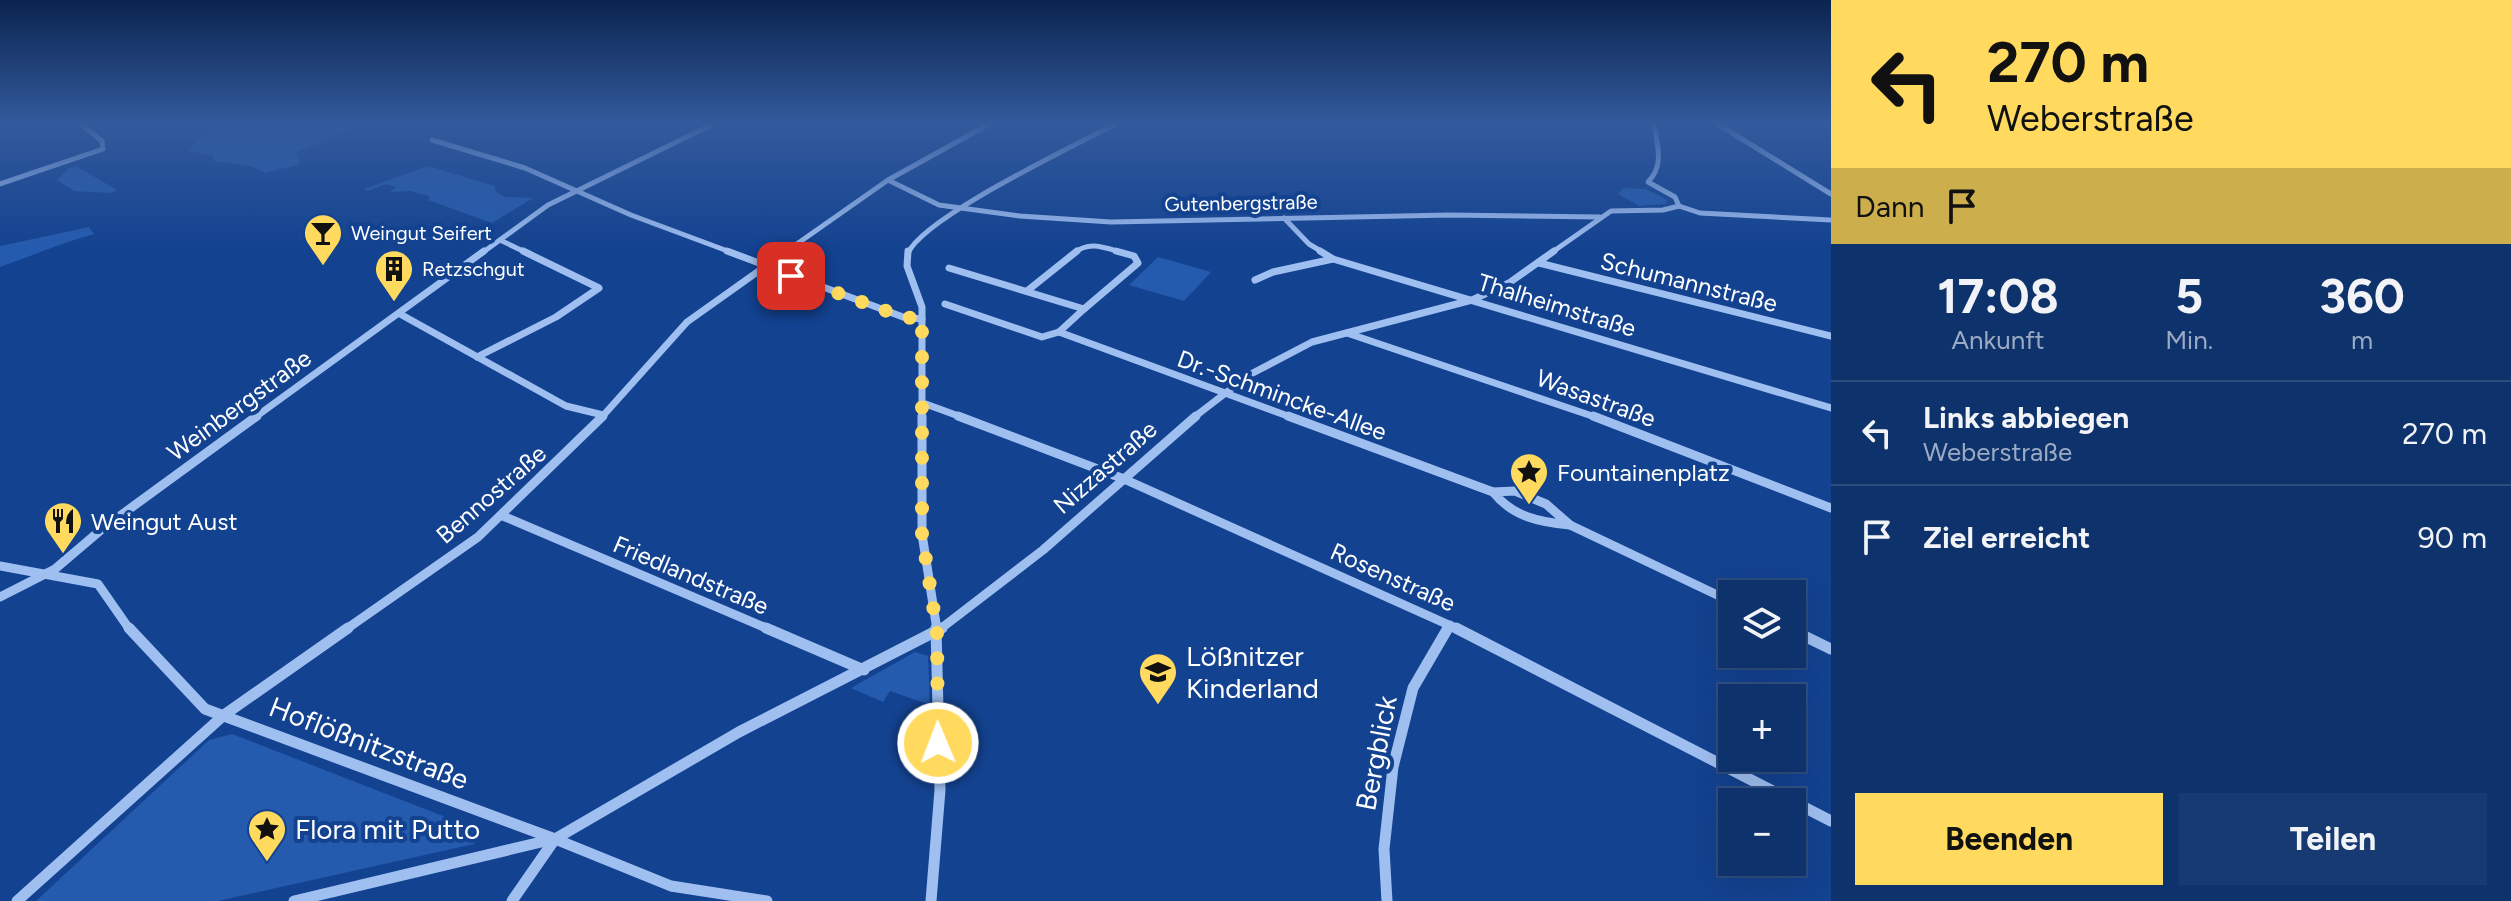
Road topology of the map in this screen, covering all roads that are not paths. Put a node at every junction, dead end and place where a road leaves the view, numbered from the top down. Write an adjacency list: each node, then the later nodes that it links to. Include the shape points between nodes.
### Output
1 (60, 165): 9 (street)
2 (515, 165): 10 (street)
3 (625, 165): 10 (street, Weinbergstraße)
4 (915, 165): 8 (street, Bennostraße)
5 (1039, 165): 13 (street)
6 (1659, 165): 12 (street, via 1648,182 1675,197)
7 (1784, 165): 11 (street)
8 (888, 180): 13 (street, Gutenbergstraße, via 939,205); 22 (street, Bennostraße)
9 (0, 184)
10 (575, 191): 19 (street, Weinbergstraße); 22 (street)
11 (1831, 194)
12 (1679, 206): 14 (street, Nizzastraße); 15 (street)
13 (960, 207): 17 (street, Gutenbergstraße, via 1111,222); 30 (street, via 908,251 907,266)
14 (1663, 211): 15 (street); 16 (street, Nizzastraße, via 1630,209)
15 (1700, 213): 18 (street)
16 (1601, 217): 17 (street, Gutenbergstraße); 21 (street, Nizzastraße)
17 (1284, 218): 20 (street, Thalheimstraße)
18 (1831, 220)
19 (500, 240): 29 (street, Weinbergstraße); 34 (street, via 599,288 556,317)
20 (1333, 259): 24 (street); 26 (street, Thalheimstraße)
21 (1539, 263): 26 (street, Nizzastraße); 33 (street, Schumannstraße)
22 (764, 266): 30 (street, via 903,317); 38 (street, Bennostraße, via 687,322)
23 (949, 268): 25 (street)
24 (1255, 280)
25 (1027, 291): 28 (street); 28 (street, via 1083,246 1134,256 1138,263)
26 (1472, 300): 32 (street, Nizzastraße); 37 (street, Thalheimstraße)
27 (945, 304): 31 (street, Dr.-Schmincke-Allee, via 1042,337)
28 (1084, 309): 31 (street)
29 (400, 314): 34 (street); 45 (street, Weinbergstraße)
30 (922, 319): 36 (street)
31 (1059, 332): 35 (street, Dr.-Schmincke-Allee)
32 (1344, 332): 35 (street, Nizzastraße, via 1312,342); 41 (street, Wasastraße, via 1592,416)
33 (1831, 336)
34 (477, 357): 38 (street, via 566,406)
35 (1221, 394): 39 (street, Nizzastraße); 40 (street, Dr.-Schmincke-Allee)
36 (923, 403): 39 (street, Rosenstraße); 49 (street, via 922,534)
37 (1831, 408)
38 (603, 415): 42 (street, Bennostraße)
39 (1124, 479): 48 (street, Rosenstraße); 49 (street, Nizzastraße)
40 (1493, 492): 43 (street, Dr.-Schmincke-Allee, via 1522,516); 43 (street, Dr.-Schmincke-Allee, via 1535,497 1556,508)
41 (1831, 508)
42 (503, 516): 52 (street, Friedlandstraße); 53 (street, Bennostraße)
43 (1570, 525): 46 (street, Dr.-Schmincke-Allee)
44 (0, 566): 45 (street, Hoflößnitzstraße)
45 (46, 575): 47 (street, Weinbergstraße); 53 (street, Hoflößnitzstraße, via 98,584 149,653 205,709)
46 (1718, 595)
47 (0, 597)
48 (1450, 625): 54 (street, Rosenstraße); 61 (street, Bergblick, via 1413,688 1393,767 1384,849)
49 (937, 632): 52 (street, Nizzastraße); 60 (street, via 940,790)
50 (1806, 637): 51 (street)
51 (1831, 649)
52 (864, 670): 55 (street, Nizzastraße, via 739,732)
53 (224, 715): 55 (street, Hoflößnitzstraße); 56 (street, Bennostraße)
54 (1831, 821)
55 (555, 839): 57 (street); 58 (street, Nizzastraße); 59 (street, Hoflößnitzstraße, via 671,886)
56 (17, 901)
57 (294, 901)
58 (512, 901)
59 (767, 901)
60 (931, 901)
61 (1387, 901)

